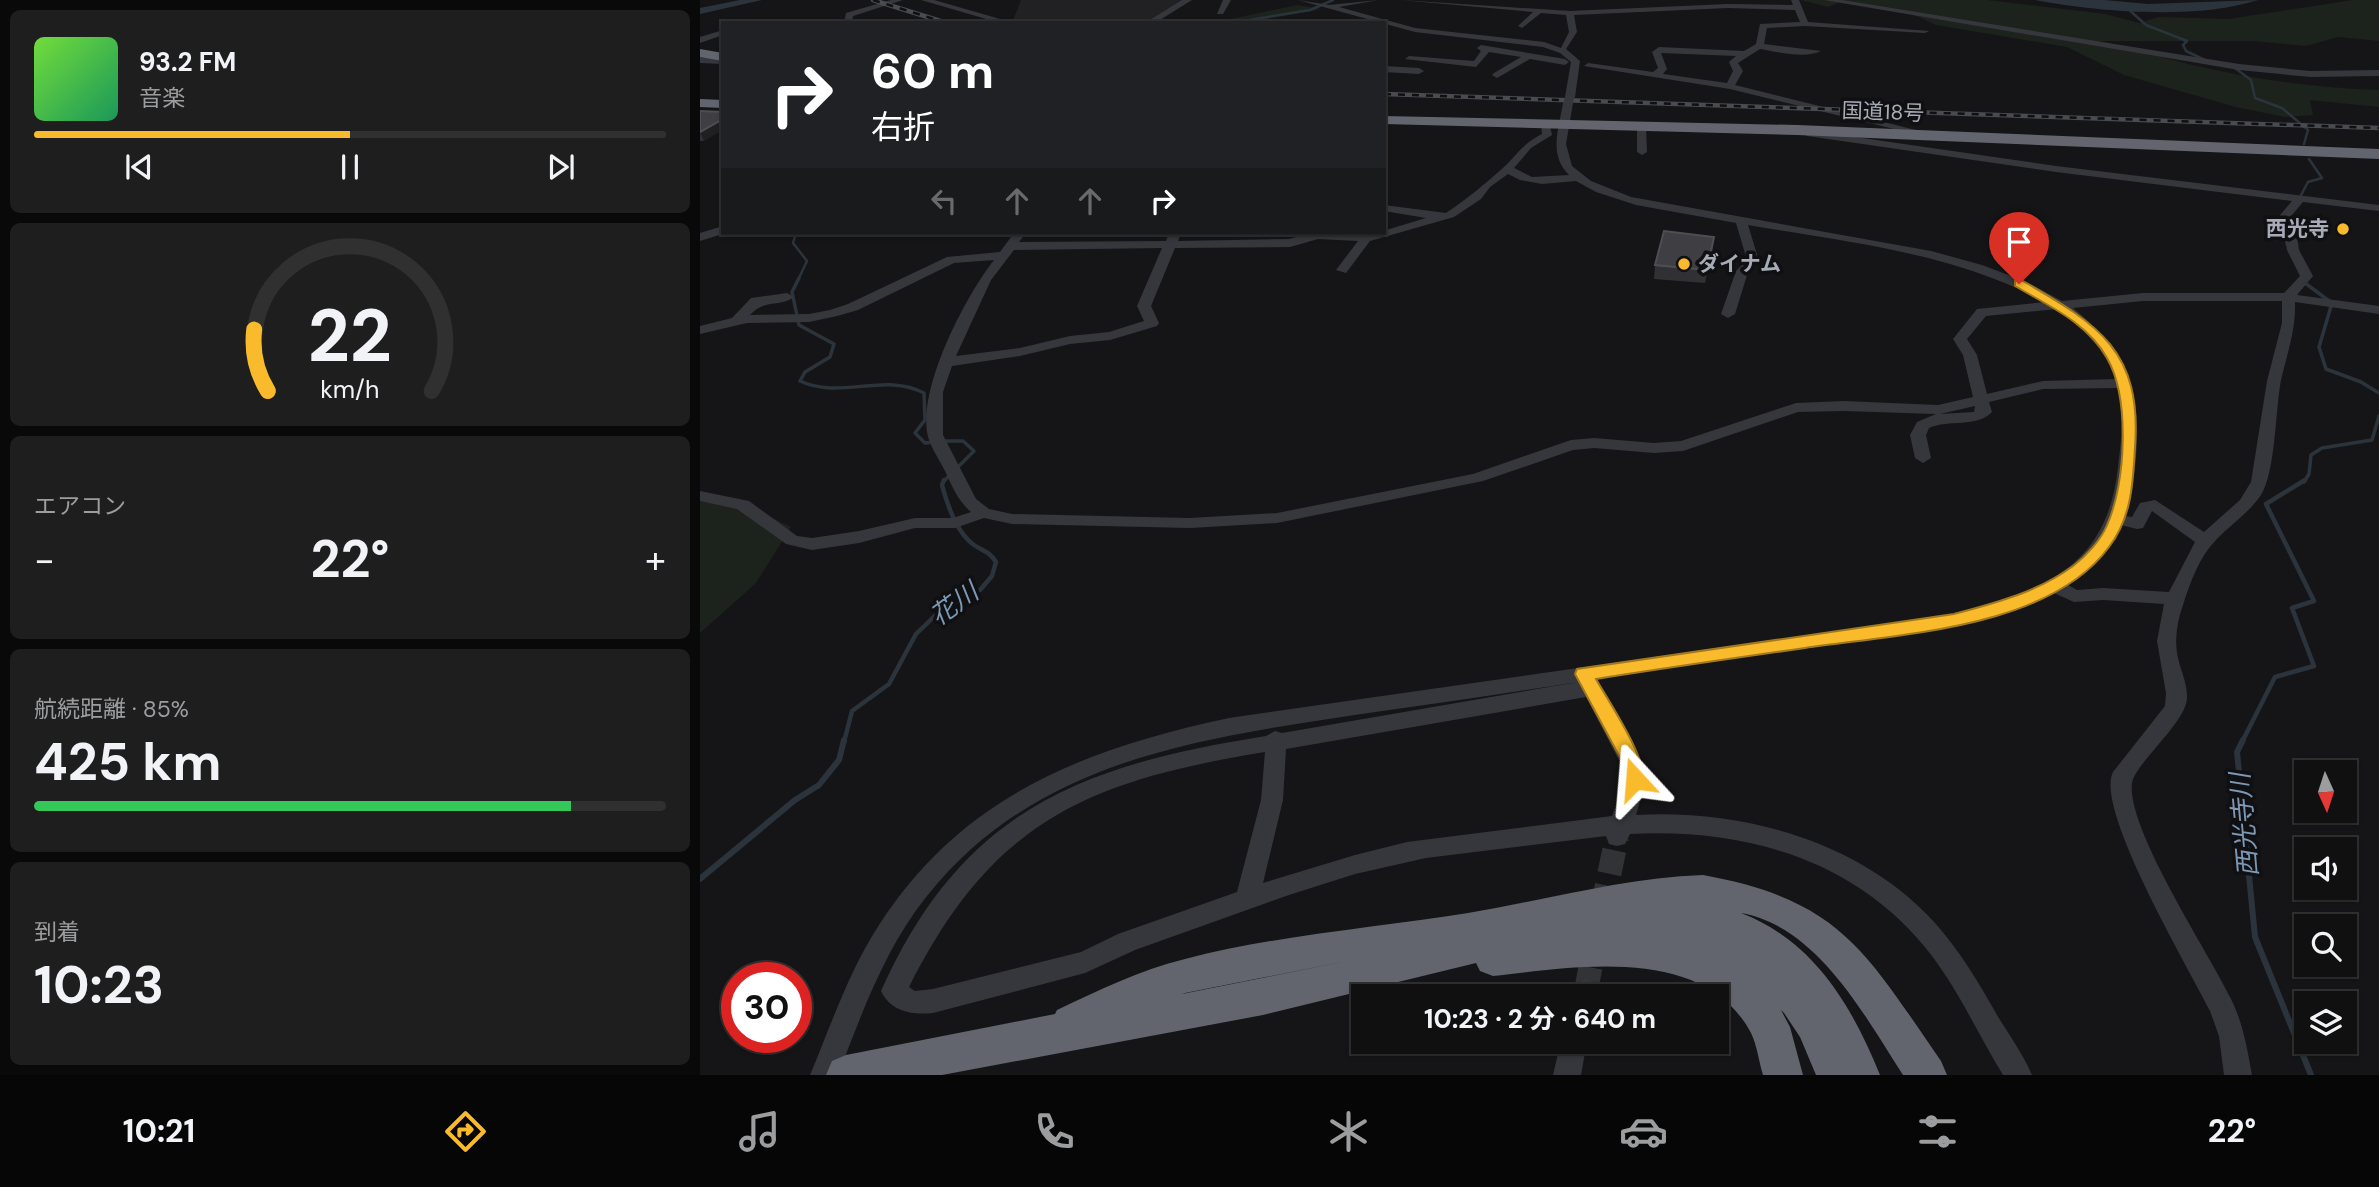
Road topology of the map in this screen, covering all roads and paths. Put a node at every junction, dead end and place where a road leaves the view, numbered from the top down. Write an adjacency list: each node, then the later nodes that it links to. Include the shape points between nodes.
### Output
1 (899, 0): 16 (street)
2 (925, 0): 24 (street)
3 (1188, 0): 25 (street)
4 (1227, 0): 19 (street)
5 (1302, 0): 14 (street)
6 (1376, 0): 14 (street)
7 (1404, 0): 11 (street)
8 (1564, 0): 18 (street)
9 (1828, 0): 49 (street, via 2292,73)
10 (1737, 1): 17 (street, via 1695,1)
11 (1436, 2): 15 (street)
12 (859, 4): 16 (street)
13 (1797, 4): 17 (street); 28 (street)
14 (1326, 7): 21 (street); 21 (street, via 1308,11)
15 (1494, 7): 18 (street); 22 (street)
16 (869, 8): 23 (street, via 849,15)
17 (1699, 8): 20 (street)
18 (1545, 11): 20 (street); 29 (street)
19 (1220, 12)
20 (1570, 13): 35 (street, via 1573,32)
21 (1359, 16): 26 (street)
22 (1480, 16)
23 (848, 21)
24 (1003, 21)
25 (1152, 21)
26 (1382, 21)
27 (1386, 22): 32 (street)
28 (1805, 24): 30 (street); 34 (street, via 1763,26)
29 (1522, 26)
30 (1925, 31)
31 (721, 33): 33 (street)
32 (1446, 35): 36 (street, via 1445,39); 57 (street, via 1529,42 1573,57 1577,65)
33 (700, 40)
34 (1759, 46): 37 (street, via 1777,53); 39 (street)
35 (1565, 47)
36 (1487, 49): 40 (street); 43 (street, via 1476,65)
37 (1817, 51)
38 (700, 53): 41 (highway)
39 (1746, 54): 50 (street, via 1659,50 1663,69); 52 (street, via 1733,62 1738,71)
40 (1529, 57): 45 (street); 51 (street)
41 (721, 58)
42 (721, 59): 44 (street)
43 (1409, 59)
44 (700, 60)
45 (1565, 62)
46 (1588, 66): 50 (street)
47 (1386, 69): 48 (street)
48 (1419, 71)
49 (2379, 73)
50 (1657, 74): 52 (street)
51 (1497, 75)
52 (1730, 86): 60 (street)
53 (700, 103): 54 (highway)
54 (721, 104)
55 (1386, 120): 56 (highway, 国道18号)
56 (1545, 124): 57 (highway, 国道18号); 64 (street, via 1547,135 1527,146)
57 (1564, 124): 58 (highway, 国道18号); 65 (street, via 1562,159)
58 (1641, 126): 59 (highway, 国道18号); 61 (street)
59 (1797, 130): 60 (highway, 国道18号); 63 (street)
60 (1938, 135): 62 (highway, 国道18号); 63 (street)
61 (1642, 152)
62 (2379, 154)
63 (1974, 157): 66 (street)
64 (1508, 169): 65 (street, via 1543,181); 69 (street, via 1477,197)
65 (1578, 177): 70 (street, via 1632,201)
66 (2300, 199): 68 (street); 83 (street, via 2281,221 2290,230 2293,250 2307,276)
67 (1386, 208): 69 (street)
68 (2378, 209)
69 (1439, 217): 72 (street)
70 (1741, 221): 84 (street, via 1948,258 2010,280); 86 (street, via 1753,261 1742,271)
71 (721, 231): 77 (street)
72 (1386, 233)
73 (1018, 235): 80 (street)
74 (1317, 235): 79 (street, via 1290,243)
75 (1349, 235): 78 (street)
76 (1376, 235): 78 (street)
77 (700, 237)
78 (1367, 237): 81 (street)
79 (1174, 238): 80 (street); 89 (street, via 1144,306 1152,323 1110,337)
80 (1007, 250): 87 (street, via 951,260 832,313); 89 (street, via 985,280)
81 (1342, 270)
82 (787, 297): 87 (street, via 756,301)
83 (2288, 297): 84 (street, via 2143,297); 85 (street); 96 (street, via 2289,323 2276,371 2259,482 2246,504)
84 (2057, 305): 90 (street, via 2096,335); 91 (street, via 1982,312 1968,326 1960,339 1970,355)
85 (2379, 310)
86 (1728, 314)
87 (737, 321): 88 (street)
88 (700, 330)
89 (947, 362): 94 (street, via 936,392 934,435 962,492)
90 (2125, 383): 91 (street, via 2043,385); 95 (street, via 2129,436)
91 (1980, 401): 92 (street, via 1984,412 1978,416 1936,419 1922,425 1917,435); 94 (street, via 1928,411 1796,408 1675,447 1582,443 1477,478 1278,518 1213,523 1066,522)
92 (1923, 458)
93 (700, 496): 94 (street, via 743,505 792,540 812,544 915,523 955,523)
94 (983, 513)
95 (2117, 519): 96 (street, via 2137,524 2146,507 2155,505); 97 (street, via 2094,556)
96 (2204, 540): 98 (street)
97 (2055, 585): 98 (street, via 2074,596); 99 (street, via 2012,604 1954,620)
98 (2176, 600): 115 (street, via 2166,633 2176,692 2174,708 2121,778 2118,790 2141,849 2222,1008)
99 (1588, 681): 100 (street); 101 (street, via 1634,768 1633,791); 107 (street, via 1203,731 1114,754 1051,780 992,817 922,884 872,961)
100 (1275, 741): 102 (street, via 1274,789); 102 (street, via 1122,776 1070,797 1020,828 975,865 943,906 894,991 912,1003 1005,983 1086,962)
101 (1619, 830): 102 (street, via 1392,855); 114 (street, via 1704,823 1752,830 1799,845 1864,880 1910,914 1951,962)
102 (1247, 900)
103 (1572, 907): 105 (highway, via 1185,976); 112 (highway, via 1662,905 1713,916 1740,929 1788,961 1827,1003); 113 (highway, via 1678,889 1724,892 1771,906 1815,931 1856,970)
104 (1362, 975): 105 (highway, via 1164,1017); 110 (highway, via 1563,952 1658,952 1708,967 1748,996 1773,1033); 111 (highway, via 1575,927 1632,922 1681,926 1732,946 1775,976 1810,1017)
105 (1031, 1037): 108 (highway)
106 (1571, 1054): 109 (street)
107 (824, 1075)
108 (846, 1075)
109 (1567, 1075)
110 (1783, 1075)
111 (1836, 1075)
112 (1860, 1075)
113 (1927, 1075)
114 (2018, 1075)
115 (2238, 1075)

